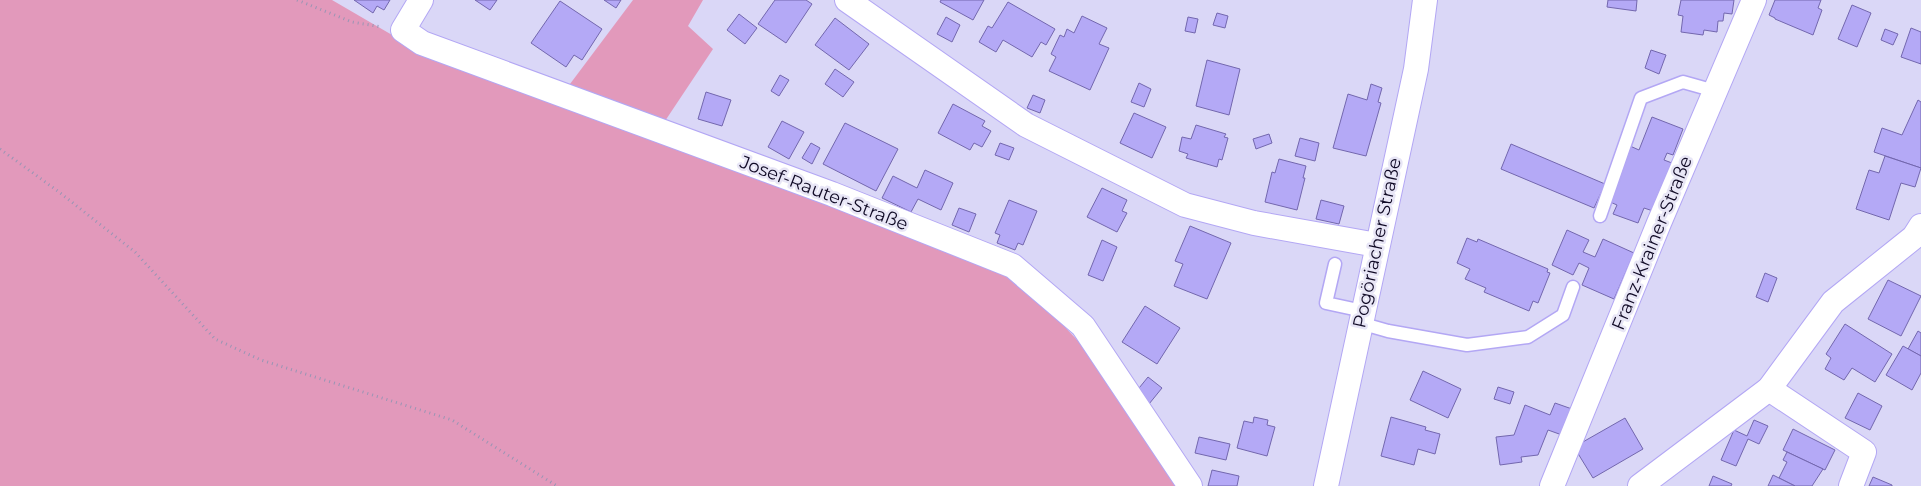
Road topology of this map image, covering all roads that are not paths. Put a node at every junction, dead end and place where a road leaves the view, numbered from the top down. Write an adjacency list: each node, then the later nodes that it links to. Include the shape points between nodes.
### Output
1 (421, 0): 13 (street, Josef-Rauter-Straße, via 403,30 422,43 832,194 1013,266 1083,326)
2 (847, 0): 8 (street, via 1026,125 1185,205 1254,223)
3 (1425, 0): 8 (street, Pogöriacher Straße, via 1416,69)
4 (1754, 0): 5 (street, Franz-Krainer-Straße)
5 (1715, 91): 6 (lane, via 1683,82 1641,98); 15 (street, Franz-Krainer-Straße)
6 (1600, 216)
7 (1921, 226): 12 (street, via 1914,237 1833,302)
8 (1377, 245): 11 (street, Pogöriacher Straße)
9 (1335, 264): 11 (lane, via 1326,303)
10 (1573, 287): 11 (lane, via 1563,315 1528,338 1467,345 1388,331)
11 (1361, 317): 14 (street, Pogöriacher Straße)
12 (1769, 389): 16 (street); 17 (street, via 1864,452)
13 (1190, 486)
14 (1326, 486)
15 (1552, 486)
16 (1640, 486)
17 (1850, 486)

